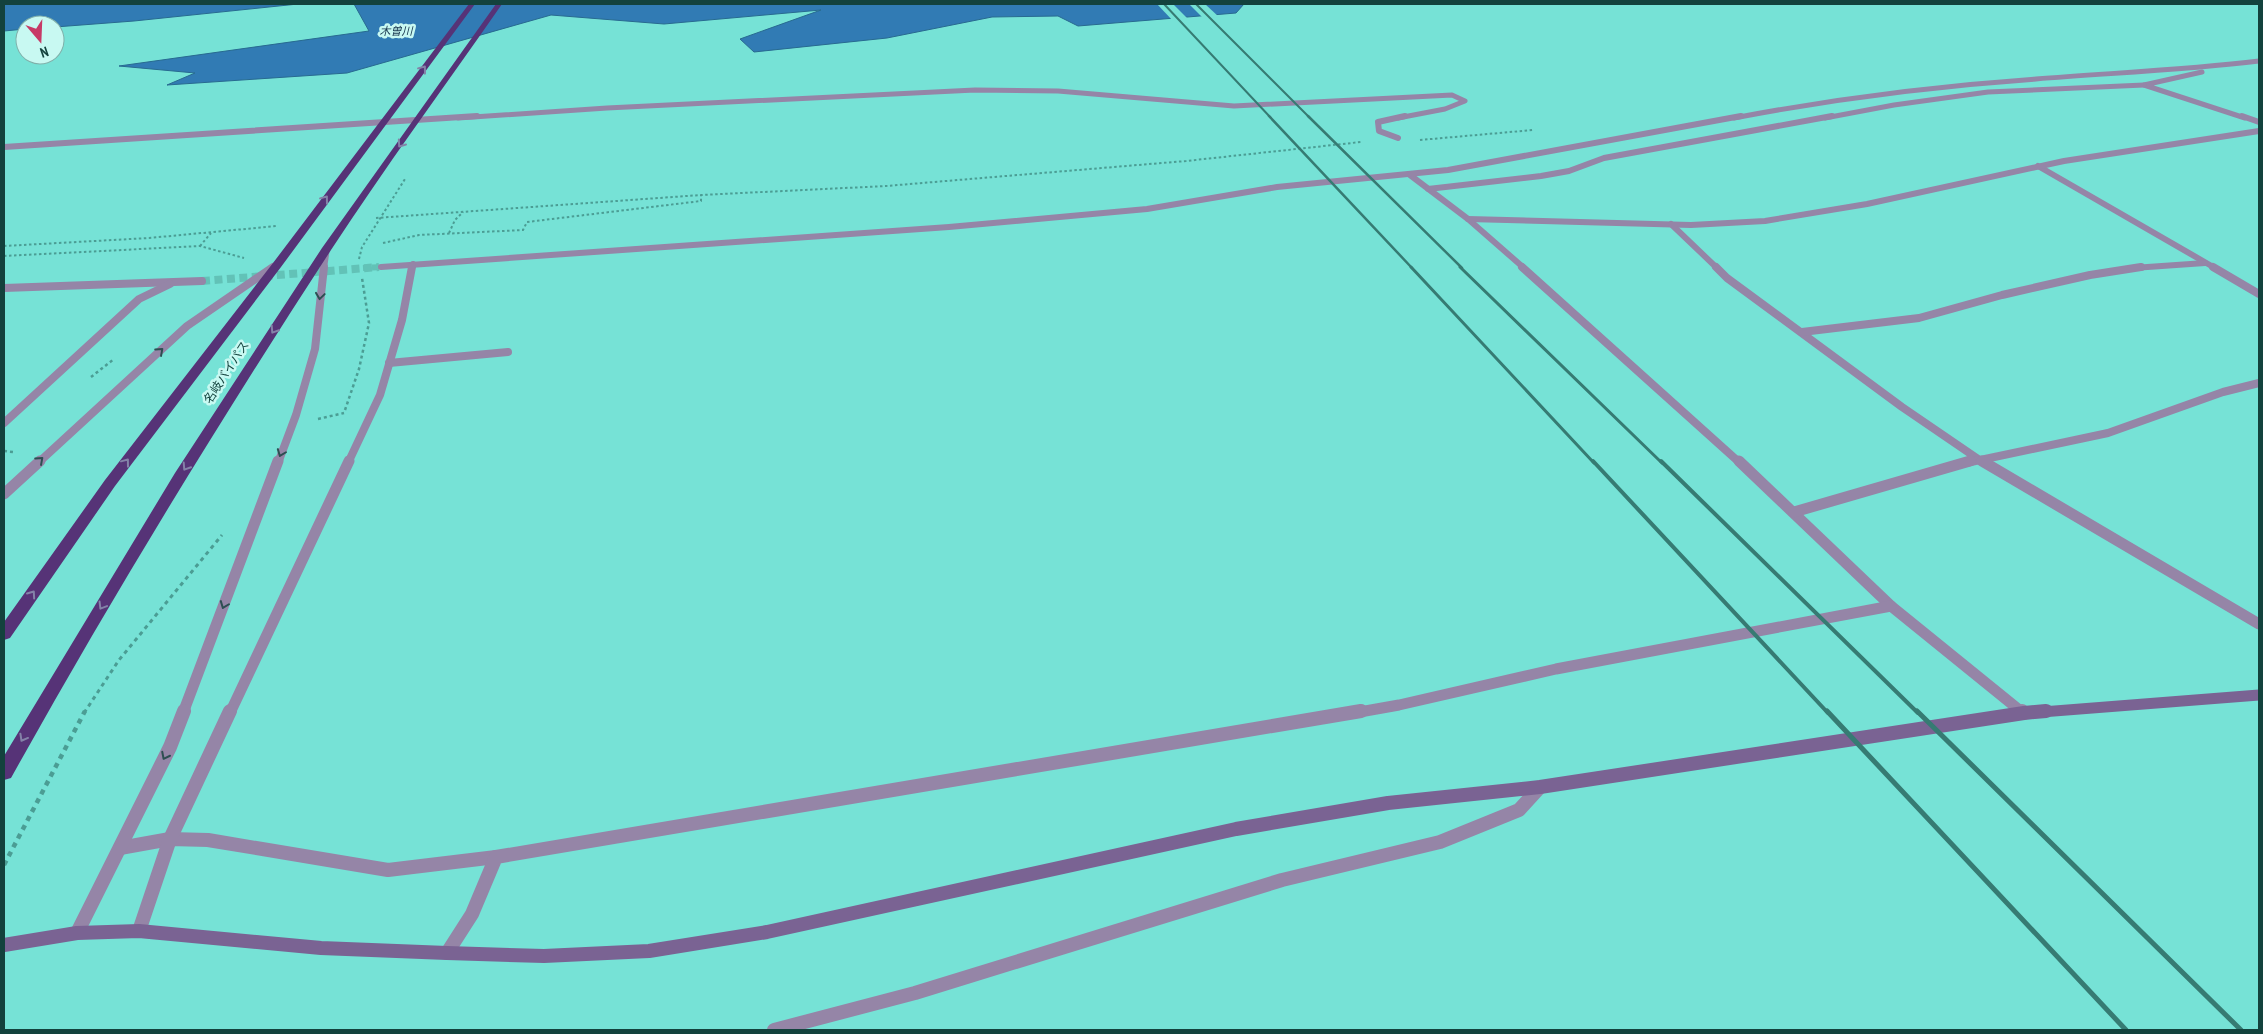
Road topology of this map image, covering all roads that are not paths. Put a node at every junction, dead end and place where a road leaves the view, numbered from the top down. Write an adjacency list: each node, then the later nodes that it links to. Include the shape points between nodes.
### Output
1 (472, 4): 18 (highway, 名岐バイパス, one-way to 1)
2 (499, 4): 15 (highway, 名岐バイパス, one-way to 15)
3 (2259, 61): 4 (street)
4 (2201, 68): 5 (street, via 2202,73); 11 (street, via 1938,88 1774,110)
5 (2144, 85): 6 (street); 12 (street, via 1988,92 1904,104 1604,158 1570,171)
6 (2259, 122)
7 (2259, 131): 10 (street)
8 (1398, 138): 9 (street, via 1379,131 1378,122 1450,108 1465,101 1452,95 1234,106 1058,91 975,90 598,108)
9 (4, 146)
10 (2038, 166): 14 (street, via 1844,208 1766,220); 16 (street)
11 (1410, 176): 12 (street); 17 (street, via 1277,187 1147,209 949,227)
12 (1428, 189): 13 (street)
13 (1468, 218): 14 (street); 33 (street)
14 (1671, 224): 26 (street, via 1727,278)
15 (327, 248): 39 (highway, 名岐バイパス, one-way to 39, via 182,473); 42 (street, one-way to 42, via 316,349 296,415 170,747)
16 (2205, 263): 22 (street); 26 (street, via 2128,269 2002,295 1919,318)
17 (412, 264): 19 (street); 28 (street, via 402,320)
18 (277, 265): 32 (street, one-way to 18, via 187,326); 36 (highway, 名岐バイパス, one-way to 18, via 110,483)
19 (380, 267)
20 (202, 281): 21 (street)
21 (170, 284): 24 (street); 30 (street, via 139,299)
22 (2244, 286): 23 (street); 25 (street)
23 (2259, 286)
24 (4, 288)
25 (2259, 294)
26 (1802, 332): 31 (street)
27 (508, 352): 28 (street)
28 (389, 363): 41 (street, via 380,395)
29 (2259, 383): 31 (street, via 2223,392 2108,433)
30 (4, 423)
31 (1978, 460): 33 (street); 35 (street)
32 (4, 494)
33 (1794, 512): 34 (street)
34 (1891, 606): 38 (street); 43 (street, via 1556,669 1399,705)
35 (2259, 624)
36 (4, 634)
37 (2259, 695): 38 (street)
38 (2024, 713): 40 (street)
39 (4, 773)
40 (1540, 787): 47 (street, via 1388,803 1236,829 767,932 649,951 544,956); 48 (street, via 1519,810 1440,842 1282,880 916,993)
41 (170, 839): 42 (street); 43 (street, via 208,840 388,870); 44 (street)
42 (120, 848): 45 (street)
43 (496, 857): 47 (street, via 472,914)
44 (139, 931): 45 (street); 47 (street, via 321,948)
45 (77, 933): 46 (street)
46 (4, 945)
47 (447, 953)
48 (774, 1030)

